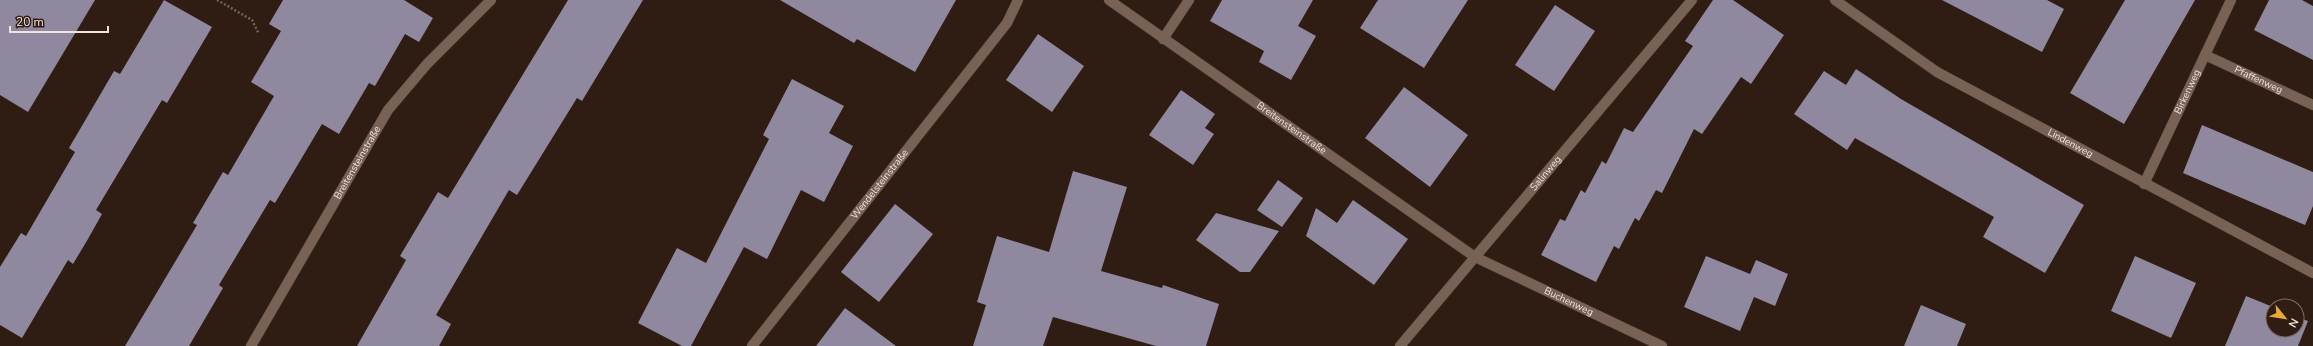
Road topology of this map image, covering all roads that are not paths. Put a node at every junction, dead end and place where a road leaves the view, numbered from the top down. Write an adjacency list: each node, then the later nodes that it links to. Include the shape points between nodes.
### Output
1 (492, 0): 14 (street, Breitensteinstraße, via 427,64 388,110)
2 (1018, 0): 15 (street, Wendelsteinstraße, via 1007,23)
3 (1109, 0): 8 (street, Breitensteinstraße)
4 (1188, 0): 8 (street)
5 (1692, 0): 12 (street, Salinweg)
6 (1835, 0): 11 (street, Lindenweg, via 1937,72)
7 (2231, 0): 9 (street, Birkenweg)
8 (1163, 39): 12 (street, Breitensteinstraße)
9 (2205, 55): 10 (street, Pfaffenweg); 11 (street, Birkenweg)
10 (2313, 105)
11 (2144, 184): 13 (street, Lindenweg)
12 (1475, 257): 16 (street, Salinweg); 17 (street, Buchenweg)
13 (2313, 273)
14 (251, 346)
15 (752, 346)
16 (1400, 346)
17 (1662, 346)

